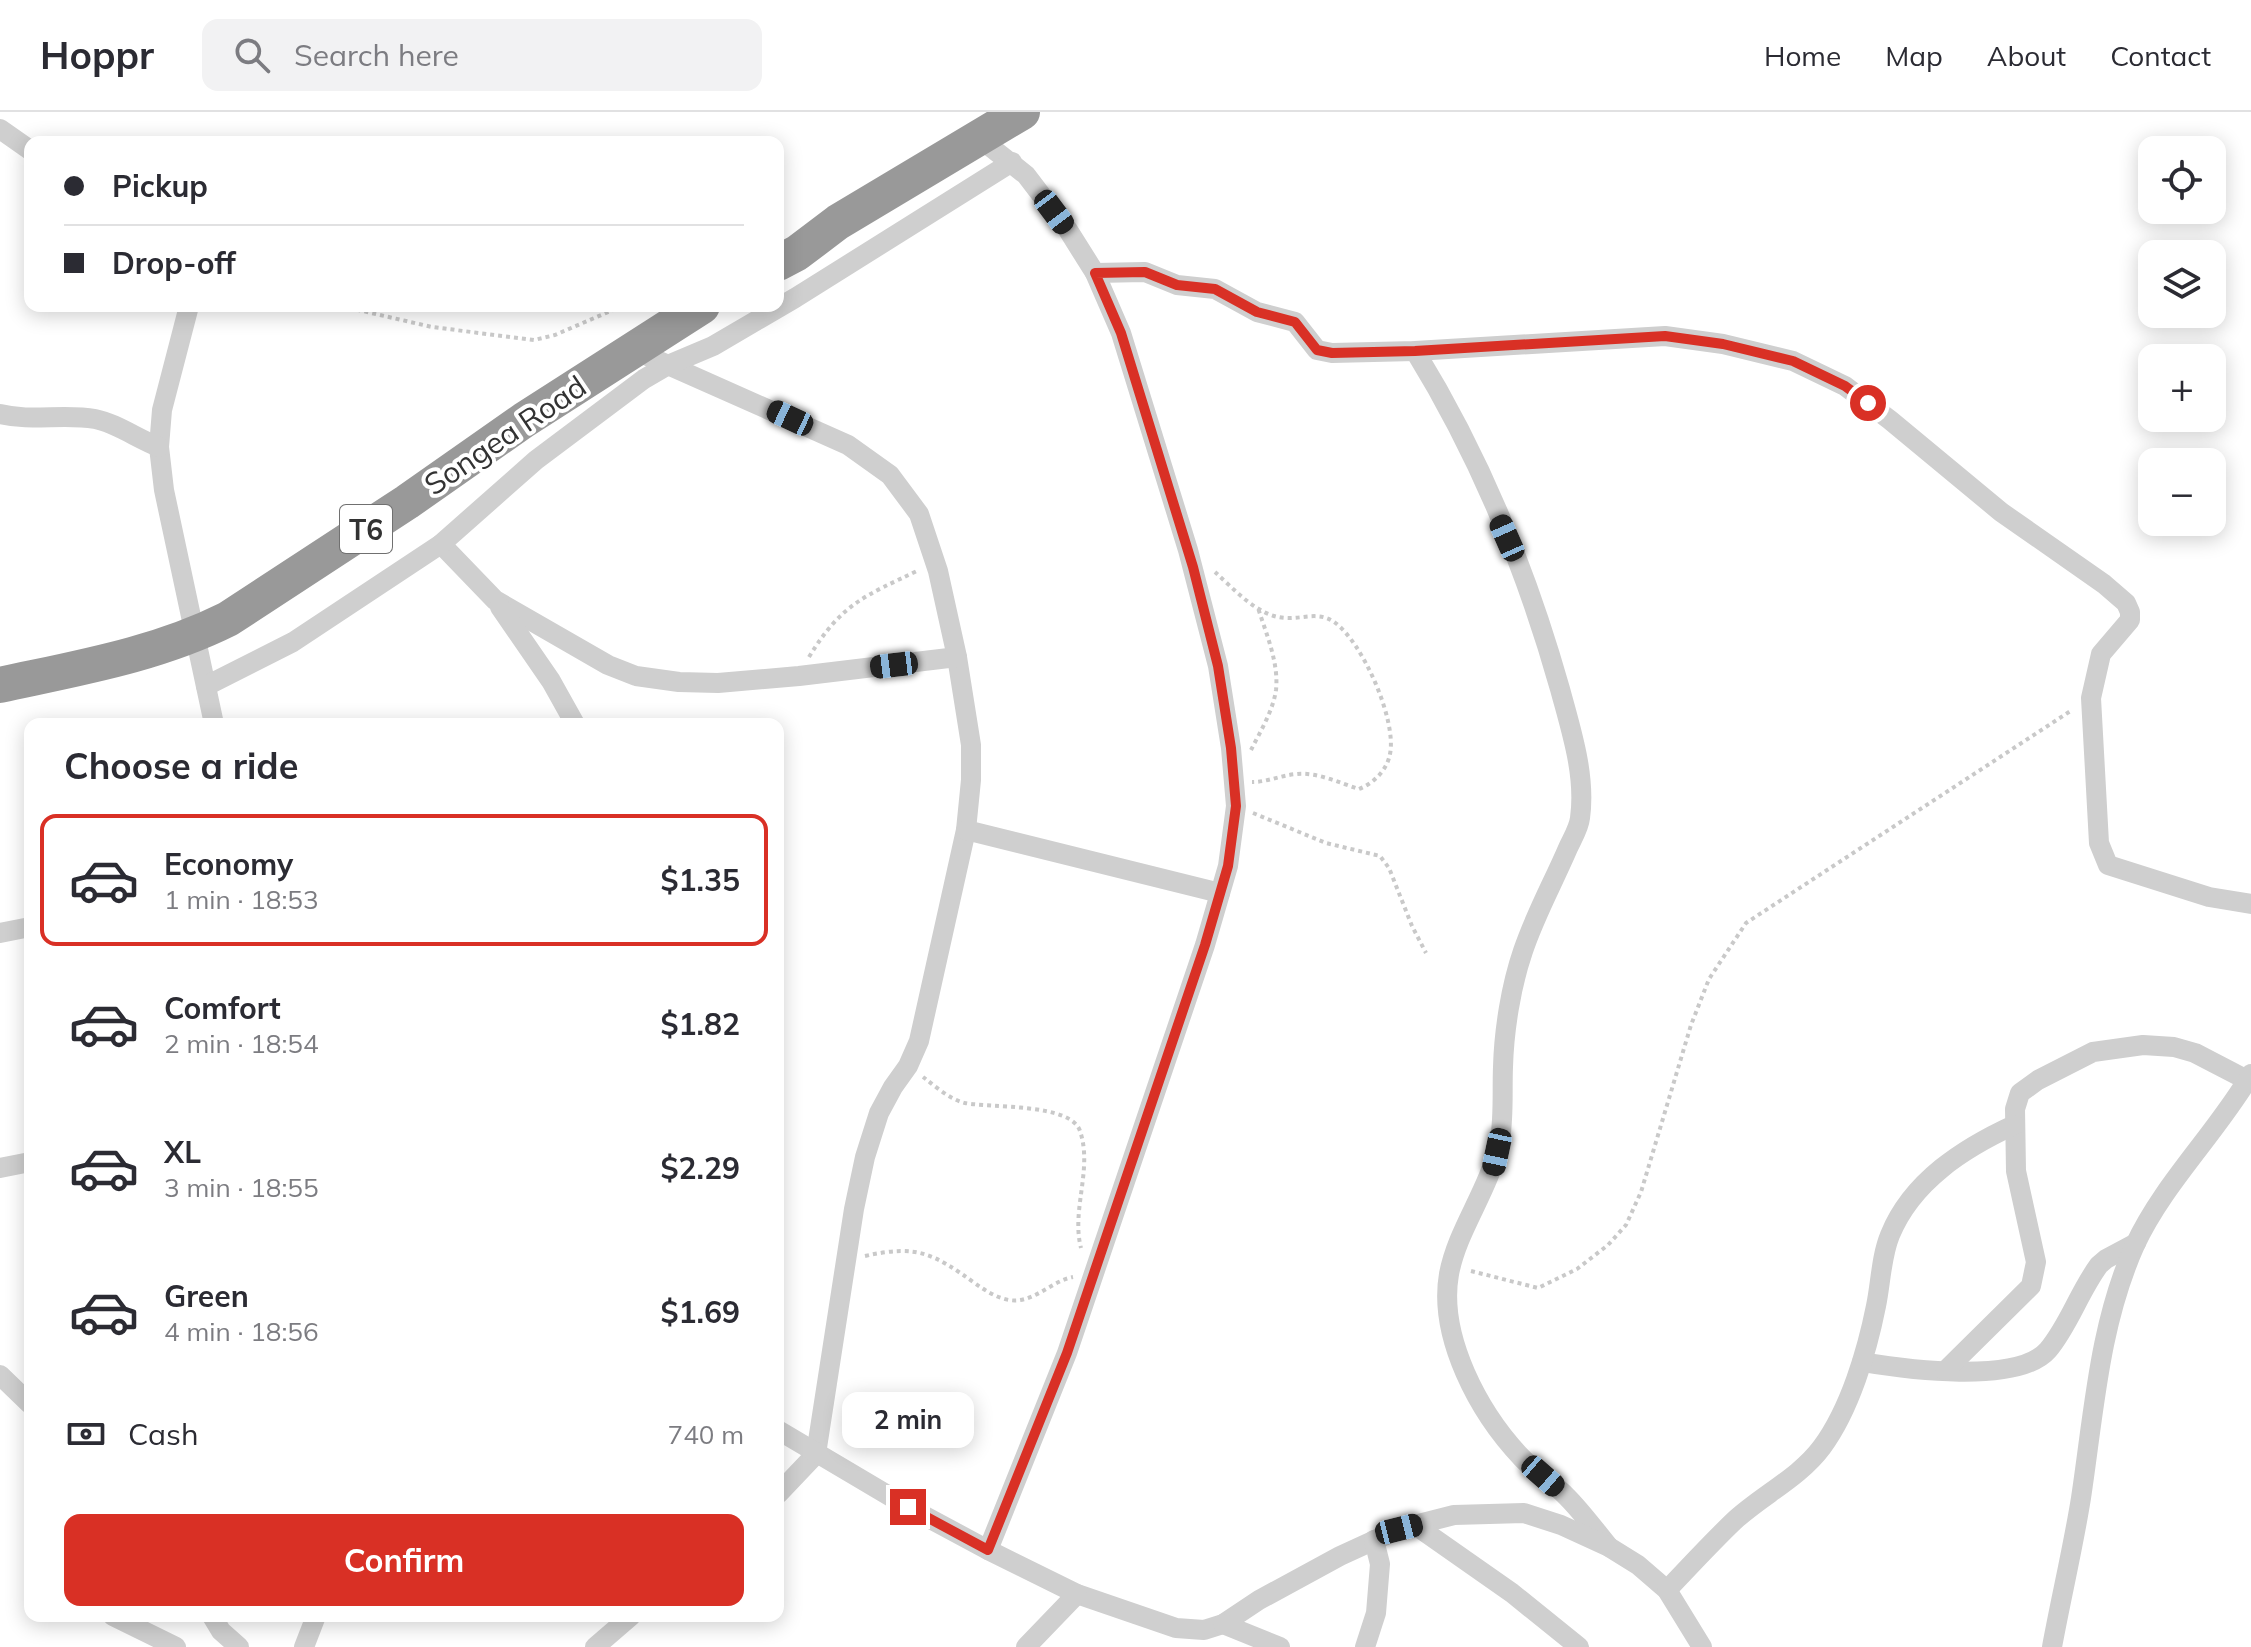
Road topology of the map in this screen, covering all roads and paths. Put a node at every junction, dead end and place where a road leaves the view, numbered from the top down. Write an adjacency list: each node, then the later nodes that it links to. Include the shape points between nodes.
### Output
1 (1022, 112): 3 (highway)
2 (0, 129): 4 (street)
3 (978, 137): 5 (street); 6 (highway)
4 (24, 146)
5 (1012, 162): 7 (street, via 1068,230); 8 (street)
6 (784, 259)
7 (1095, 273): 15 (street, via 1145,272 1177,285 1215,289 1257,312 1295,322 1317,350); 20 (street, via 1121,333)
8 (784, 304)
9 (187, 312): 18 (street, via 162,410)
10 (368, 312): 11 (path, via 444,329 534,340)
11 (608, 312)
12 (692, 312): 14 (highway, Songea Road / T6)
13 (771, 312): 16 (street)
14 (632, 349): 16 (street); 24 (highway, Songea Road / T6, via 263,599)
15 (1415, 351): 29 (street, via 1665,336 1793,361 1845,386 2001,512 2126,603 2130,620 2101,654); 47 (street, via 1444,399 1525,581 1576,745 1580,783 1580,820 1537,914 1516,980 1493,1170)
16 (668, 365): 19 (street, via 572,431); 21 (street, via 866,456 907,494)
17 (0, 414): 18 (street, via 94,419)
18 (159, 447): 24 (street)
19 (441, 544): 22 (street); 28 (street, via 293,642)
20 (1188, 550): 23 (path); 32 (street, via 1218,666)
21 (935, 562): 25 (street); 26 (path, via 869,593 843,612)
22 (495, 600): 26 (street, via 636,676 718,683); 31 (street)
23 (1258, 608): 32 (path, via 1276,692); 32 (path, via 1285,618 1324,616 1345,632 1384,705 1391,752 1386,766 1359,789 1298,773 1267,782)
24 (196, 635): 27 (highway, Songea Road / T6, via 116,660); 28 (street)
25 (957, 657): 26 (street); 34 (street, via 971,745)
26 (799, 676)
27 (0, 685)
28 (206, 686): 30 (street)
29 (2091, 698): 36 (street, via 2099,843 2108,865 2209,897); 47 (path, via 1746,923 1709,979 1641,1192 1626,1225 1608,1245 1577,1269 1538,1288)
30 (213, 718)
31 (572, 718)
32 (1234, 777): 33 (street)
33 (1236, 806): 35 (street); 39 (path, via 1326,843 1380,856)
34 (966, 830): 35 (street); 40 (street, via 919,1041)
35 (1220, 893): 48 (street)
36 (2251, 904)
37 (24, 928): 38 (street)
38 (0, 933)
39 (1426, 953)
40 (908, 1066): 46 (street, via 879,1113 854,1209); 48 (path, via 962,1102 1047,1111 1073,1120 1083,1144 1078,1234)
41 (2250, 1079): 42 (street, via 2174,1047 2111,1048 2093,1052 2020,1093); 45 (street)
42 (2014, 1125): 49 (street, via 1963,1150 1898,1219 1886,1250); 50 (street, via 2016,1171 2036,1262 2031,1286)
43 (24, 1163): 44 (street)
44 (0, 1168)
45 (2136, 1243): 50 (street, via 2099,1265 2058,1335 2036,1359 2020,1367); 76 (street, via 2100,1362)
46 (847, 1260): 48 (path, via 915,1251 938,1258 1008,1300 1031,1296 1065,1278); 54 (street)
47 (1451, 1266): 58 (street, via 1451,1337 1485,1410 1521,1458 1565,1495)
48 (1093, 1275): 59 (street)
49 (1862, 1362): 50 (street); 60 (street, via 1822,1447 1735,1520)
50 (1945, 1371)
51 (0, 1375): 52 (street)
52 (24, 1398)
53 (784, 1434): 54 (street)
54 (816, 1454): 55 (street); 59 (street)
55 (784, 1488)
56 (1415, 1525): 57 (street); 58 (street, via 1454,1515 1524,1513); 74 (street)
57 (1374, 1540): 66 (street); 73 (street, via 1380,1564 1376,1613)
58 (1609, 1547): 60 (street)
59 (988, 1550): 61 (street)
60 (1667, 1590): 75 (street)
61 (1077, 1594): 66 (street, via 1176,1628 1204,1630); 71 (street)
62 (125, 1622): 67 (street)
63 (216, 1622): 68 (street)
64 (314, 1622): 69 (street)
65 (624, 1622): 70 (street)
66 (1223, 1624): 72 (street)
67 (176, 1647)
68 (239, 1647)
69 (304, 1647)
70 (595, 1647)
71 (1026, 1647)
72 (1280, 1647)
73 (1365, 1647)
74 (1579, 1647)
75 (1702, 1647)
76 (2052, 1647)

